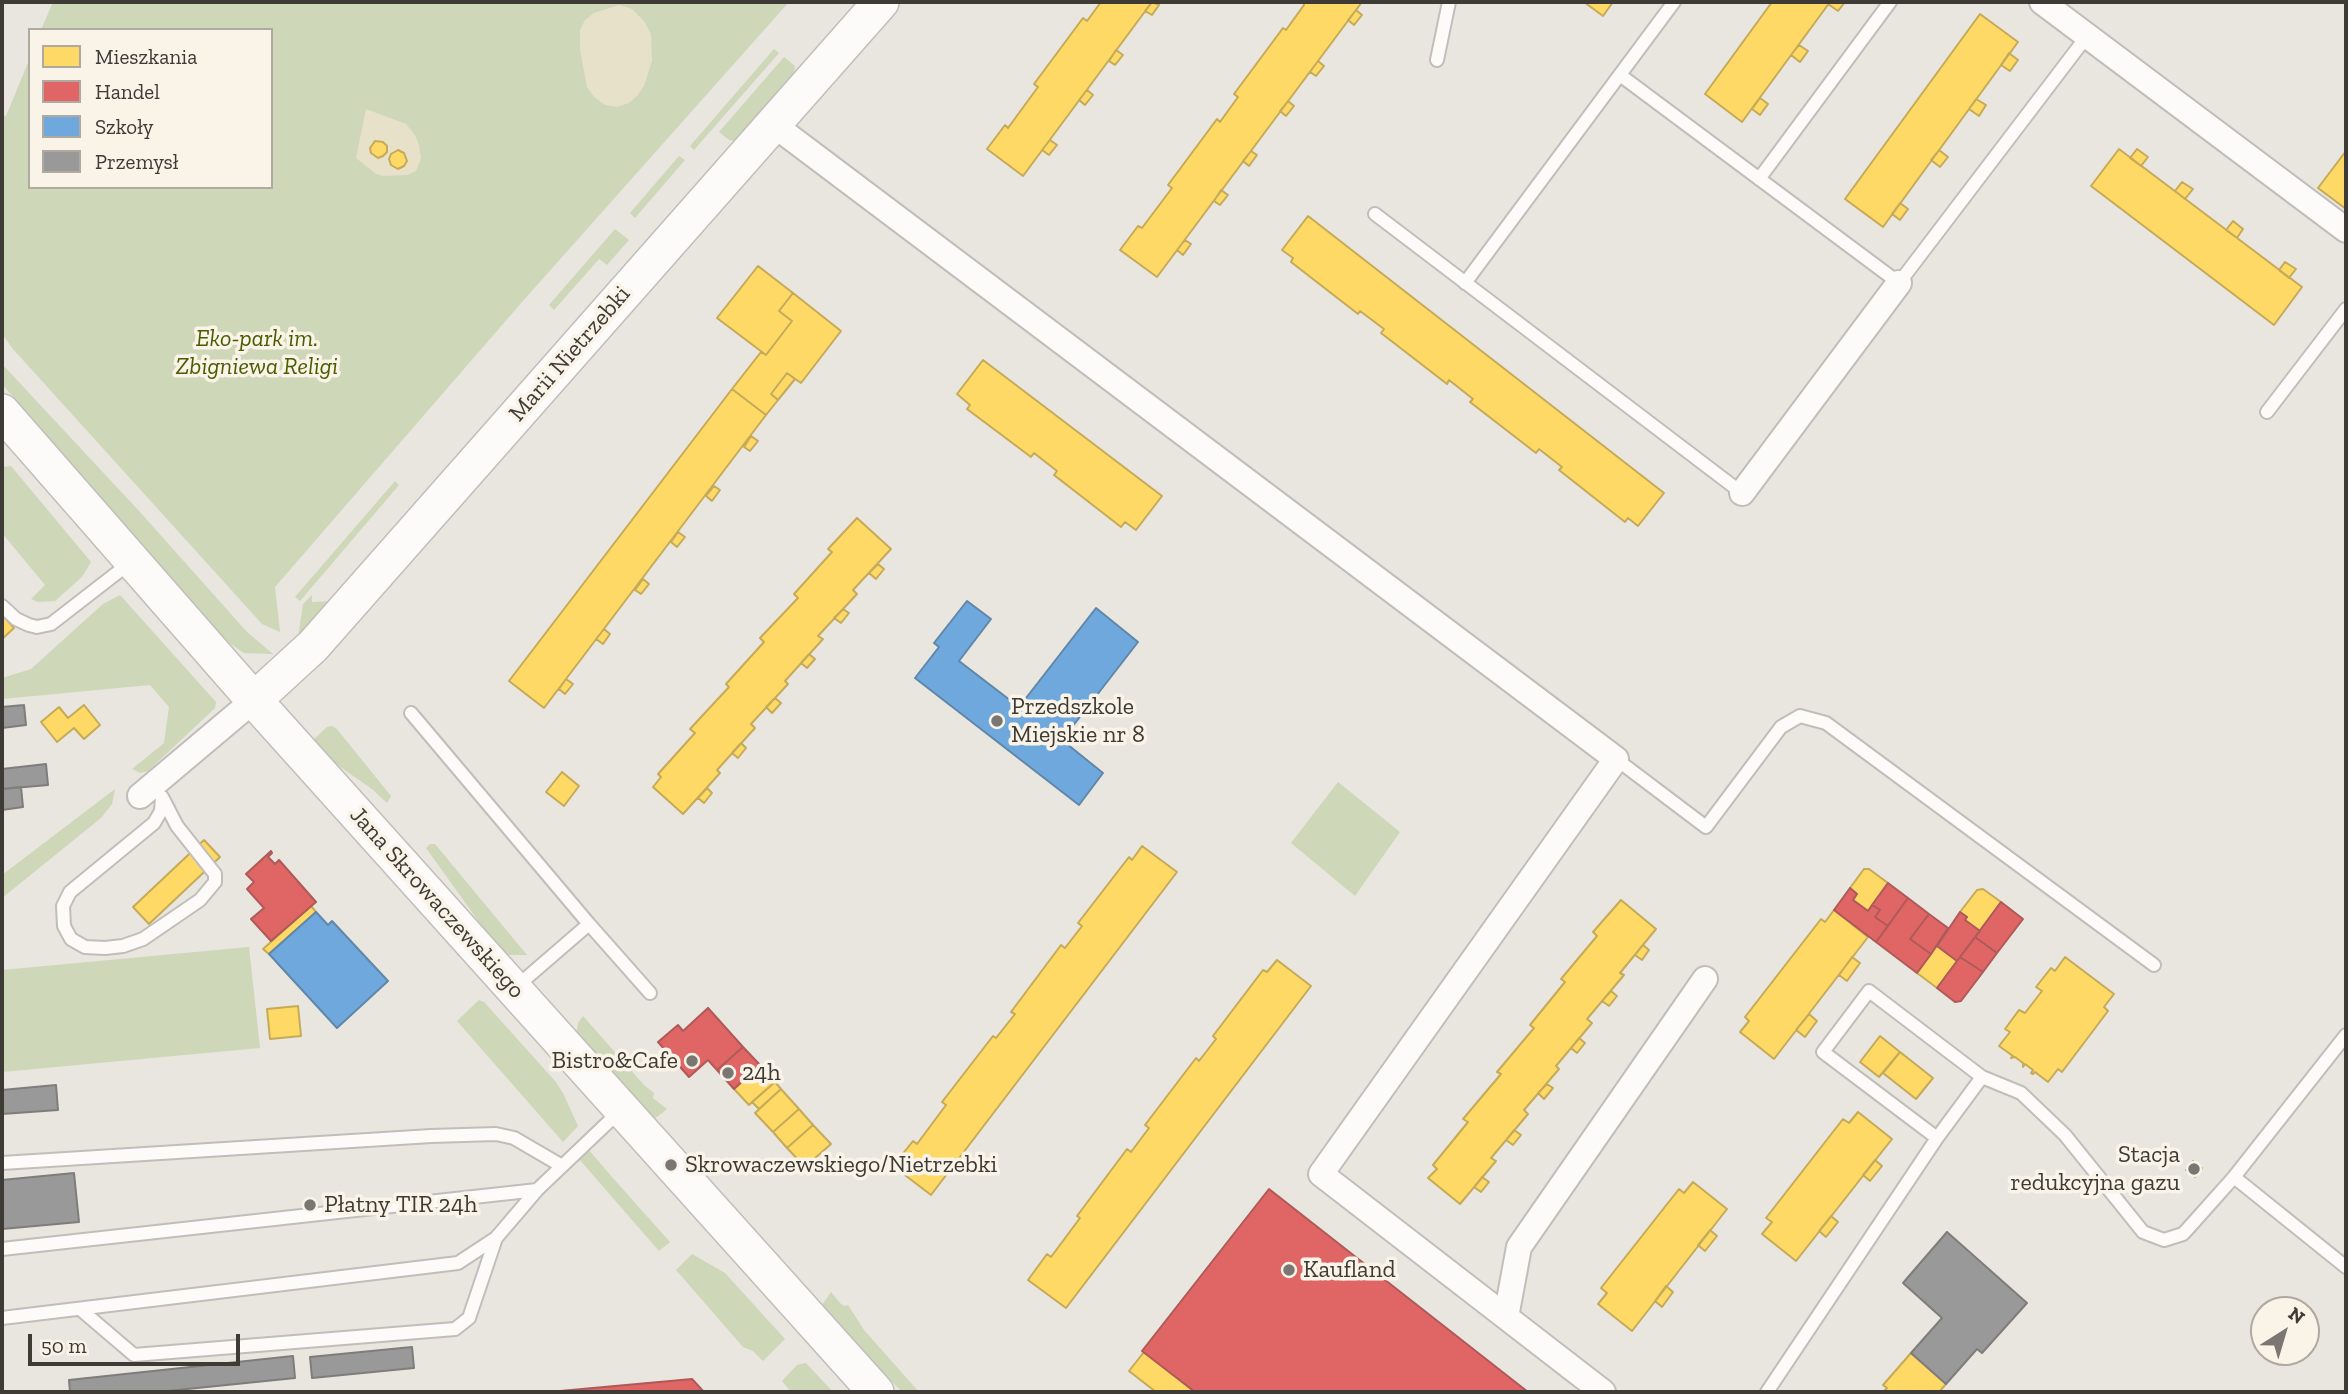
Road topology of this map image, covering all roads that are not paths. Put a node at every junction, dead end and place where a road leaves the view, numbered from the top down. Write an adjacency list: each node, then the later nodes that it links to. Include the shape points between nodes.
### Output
1 (881, 2): 9 (street, Marii Nietrzebki)
2 (1449, 2): 7 (lane)
3 (1674, 2): 8 (lane)
4 (1890, 2): 10 (lane)
5 (2042, 2): 6 (street)
6 (2087, 36): 12 (street); 14 (lane)
7 (1437, 60)
8 (1620, 75): 10 (lane); 13 (lane)
9 (774, 125): 21 (street, Marii Nietrzebki, via 313,646); 23 (street)
10 (1759, 179): 14 (lane)
11 (1375, 214): 13 (lane)
12 (2346, 230)
13 (1465, 283): 18 (lane)
14 (1899, 283): 18 (street)
15 (2346, 309): 16 (lane)
16 (2267, 412)
17 (9, 425): 19 (street, Jana Skrowaczewskiego)
18 (1742, 493)
19 (132, 561): 20 (lane, via 45,626 16,619); 21 (street, Jana Skrowaczewskiego)
20 (2, 606)
21 (254, 700): 24 (street); 28 (street, Jana Skrowaczewskiego)
22 (411, 713): 25 (lane)
23 (1616, 759): 26 (lane, via 1706,827 1781,727 1800,716 1826,723); 42 (street, via 1321,1174)
24 (151, 793): 24 (lane, via 160,811 154,823 70,892 63,906 64,926 71,939 85,947 114,947 143,939 200,900 215,882 215,874)
25 (589, 924): 28 (lane); 29 (lane)
26 (2154, 965)
27 (1705, 979): 42 (street, via 1518,1247)
28 (513, 989): 32 (street, Jana Skrowaczewskiego)
29 (650, 993)
30 (2346, 1035): 36 (lane)
31 (1982, 1077): 33 (lane); 33 (lane, via 1869,991 1823,1052); 36 (lane, via 2021,1093 2065,1135 2143,1232 2164,1240 2183,1234)
32 (622, 1110): 35 (lane); 44 (street, Jana Skrowaczewskiego)
33 (1937, 1139): 46 (lane)
34 (2, 1163): 35 (lane, via 496,1134 514,1138)
35 (562, 1166): 37 (lane)
36 (2234, 1177): 40 (lane)
37 (537, 1190): 38 (lane); 39 (lane)
38 (496, 1238): 41 (lane, via 458,1263); 41 (lane, via 469,1318 455,1329 134,1355)
39 (2, 1249)
40 (2346, 1267)
41 (80, 1309): 43 (lane)
42 (1506, 1317): 45 (street)
43 (2, 1318)
44 (876, 1392)
45 (1603, 1392)
46 (1767, 1392)

